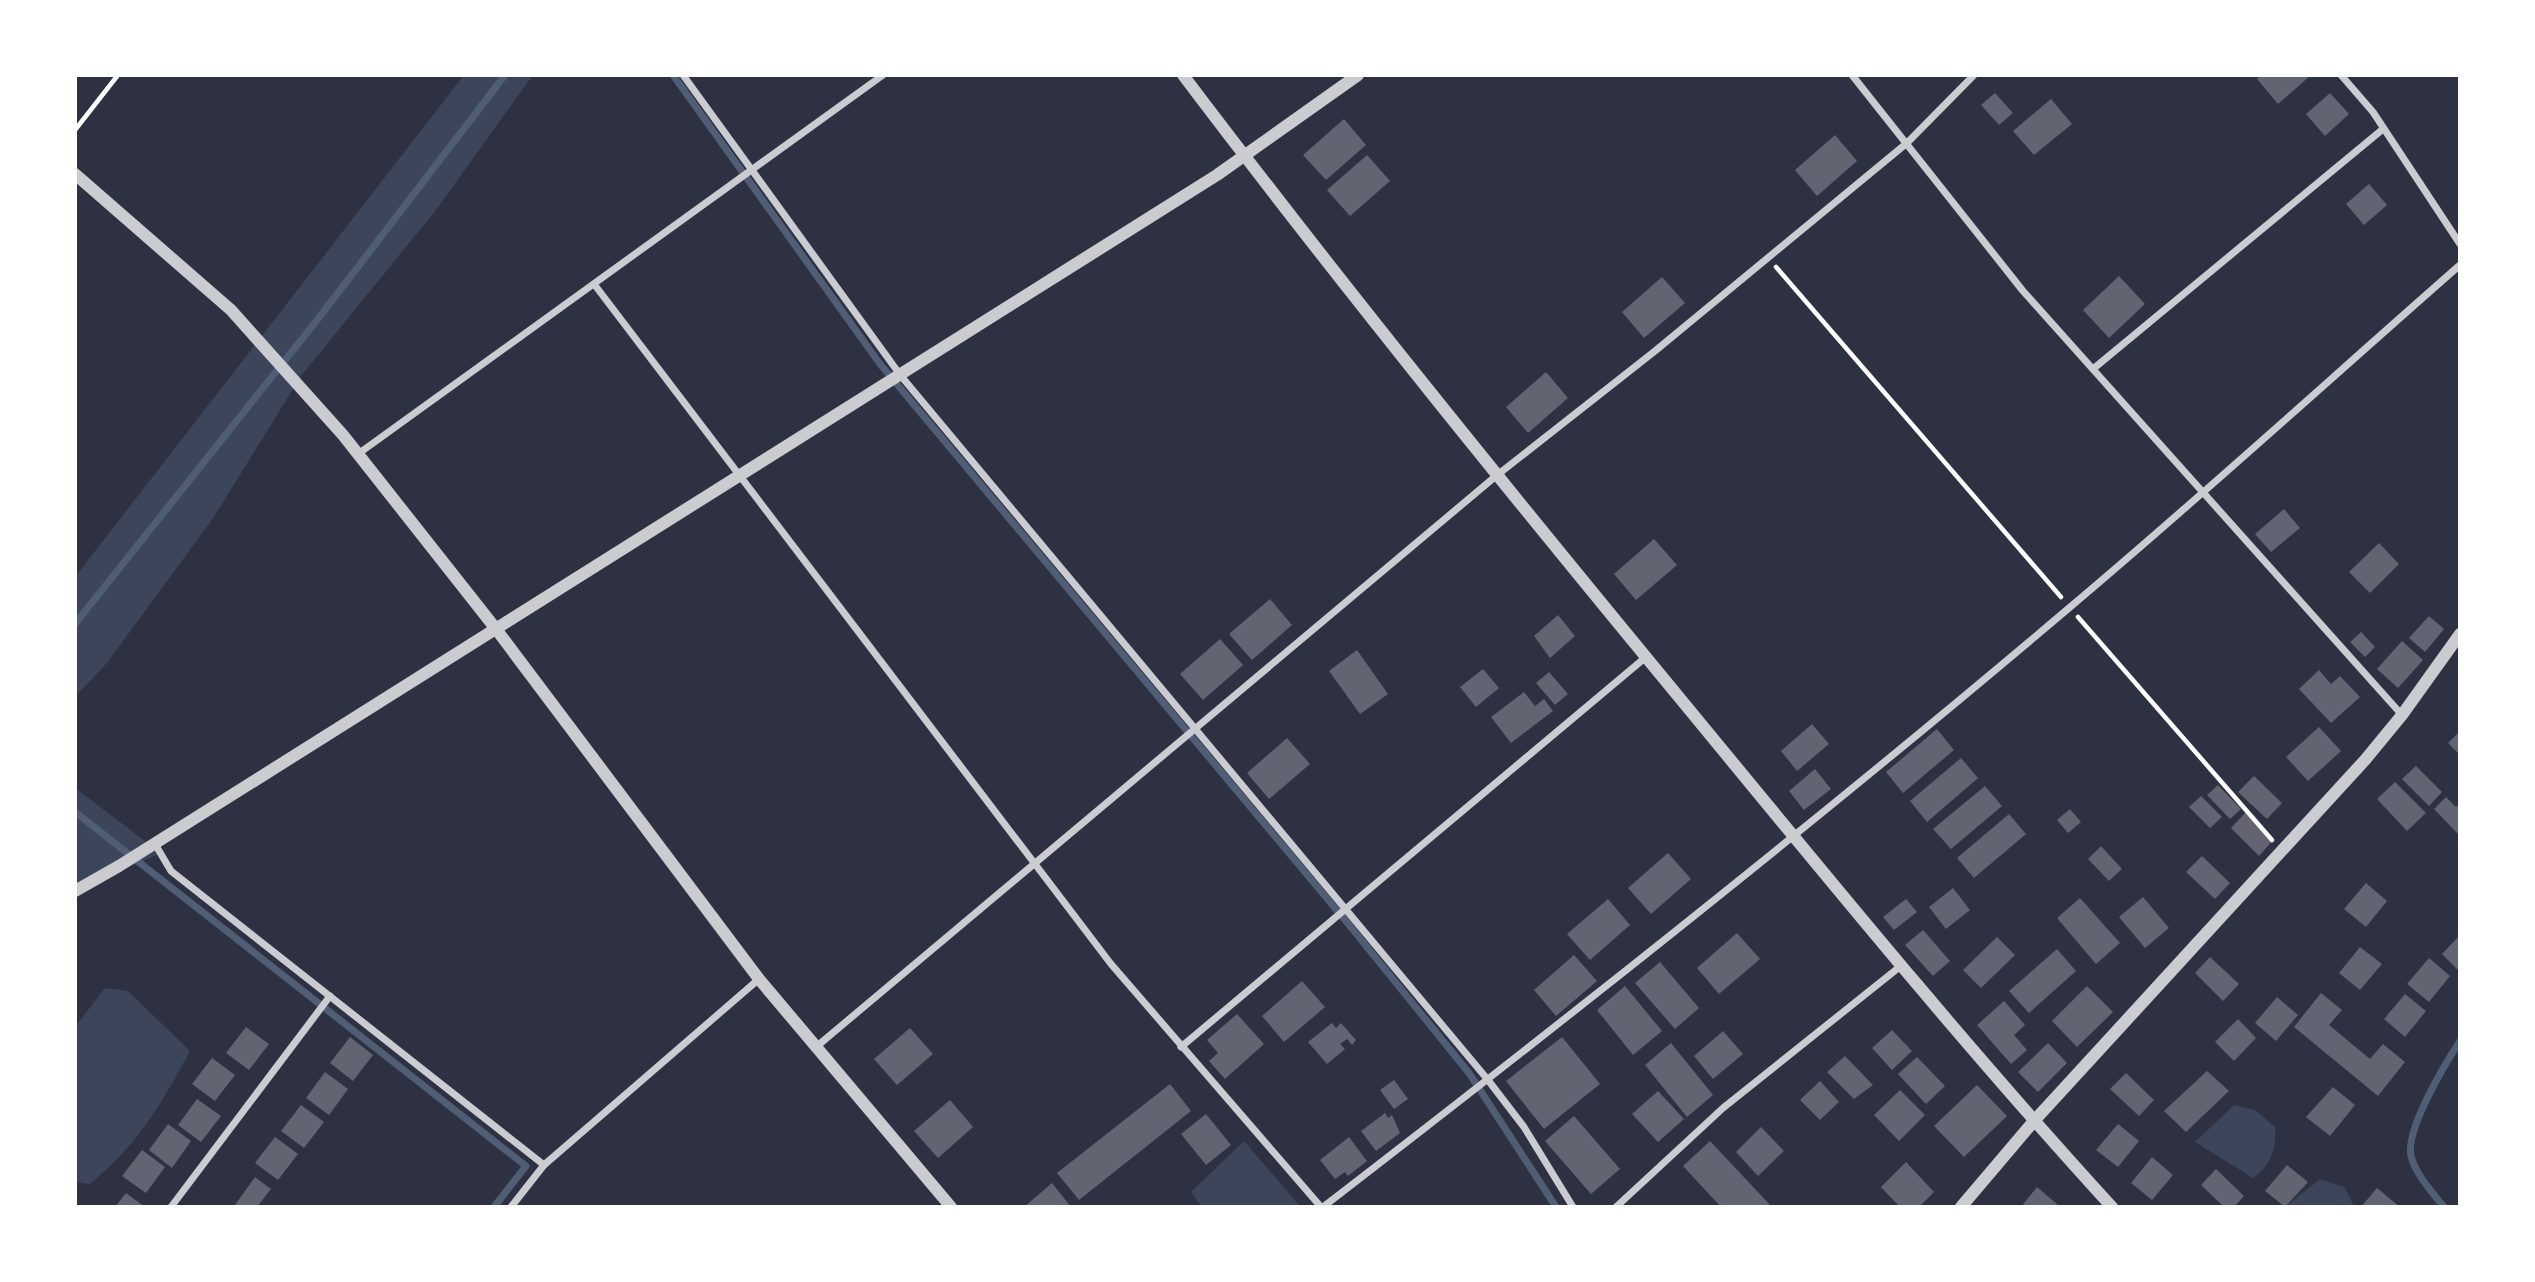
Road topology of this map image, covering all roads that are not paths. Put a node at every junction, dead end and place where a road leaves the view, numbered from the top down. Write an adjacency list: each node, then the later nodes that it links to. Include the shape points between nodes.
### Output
1 (683, 75): 11 (street)
2 (883, 75): 11 (street)
3 (1183, 75): 10 (street)
4 (1358, 75): 10 (street)
5 (1852, 75): 9 (street)
6 (1974, 75): 9 (street)
7 (2341, 75): 8 (street)
8 (2384, 129): 13 (street); 16 (street)
9 (1908, 144): 16 (street, via 1973,231); 19 (street)
10 (1245, 157): 17 (street); 19 (street)
11 (752, 170): 15 (street); 17 (street)
12 (75, 174): 18 (street, via 232,310)
13 (2460, 244)
14 (2460, 265): 21 (street)
15 (594, 284): 18 (street); 20 (street)
16 (2093, 369): 21 (street)
17 (901, 376): 20 (street); 26 (street)
18 (358, 454): 22 (street)
19 (1496, 476): 24 (street); 26 (street)
20 (741, 477): 22 (street); 29 (street)
21 (2203, 492): 25 (street); 27 (street)
22 (496, 629): 28 (street); 33 (street)
23 (2460, 634): 25 (street)
24 (1646, 657): 27 (street); 31 (street)
25 (2402, 715): 38 (street)
26 (1195, 730): 29 (street); 31 (street)
27 (1794, 836): 32 (street); 37 (street)
28 (155, 844): 30 (street); 34 (street, via 171,871)
29 (1034, 863): 35 (street); 36 (street)
30 (75, 891)
31 (1345, 908): 36 (street); 37 (street)
32 (1903, 964): 38 (street); 45 (street, via 1723,1108)
33 (759, 979): 35 (street); 39 (street)
34 (330, 996): 39 (street); 40 (street)
35 (816, 1047): 42 (street)
36 (1181, 1047): 43 (street)
37 (1488, 1080): 43 (street); 44 (street)
38 (2034, 1121): 46 (street); 47 (street)
39 (544, 1165): 41 (street)
40 (171, 1207)
41 (511, 1207)
42 (951, 1207)
43 (1322, 1207)
44 (1573, 1207)
45 (1616, 1207)
46 (1961, 1207)
47 (2112, 1207)

